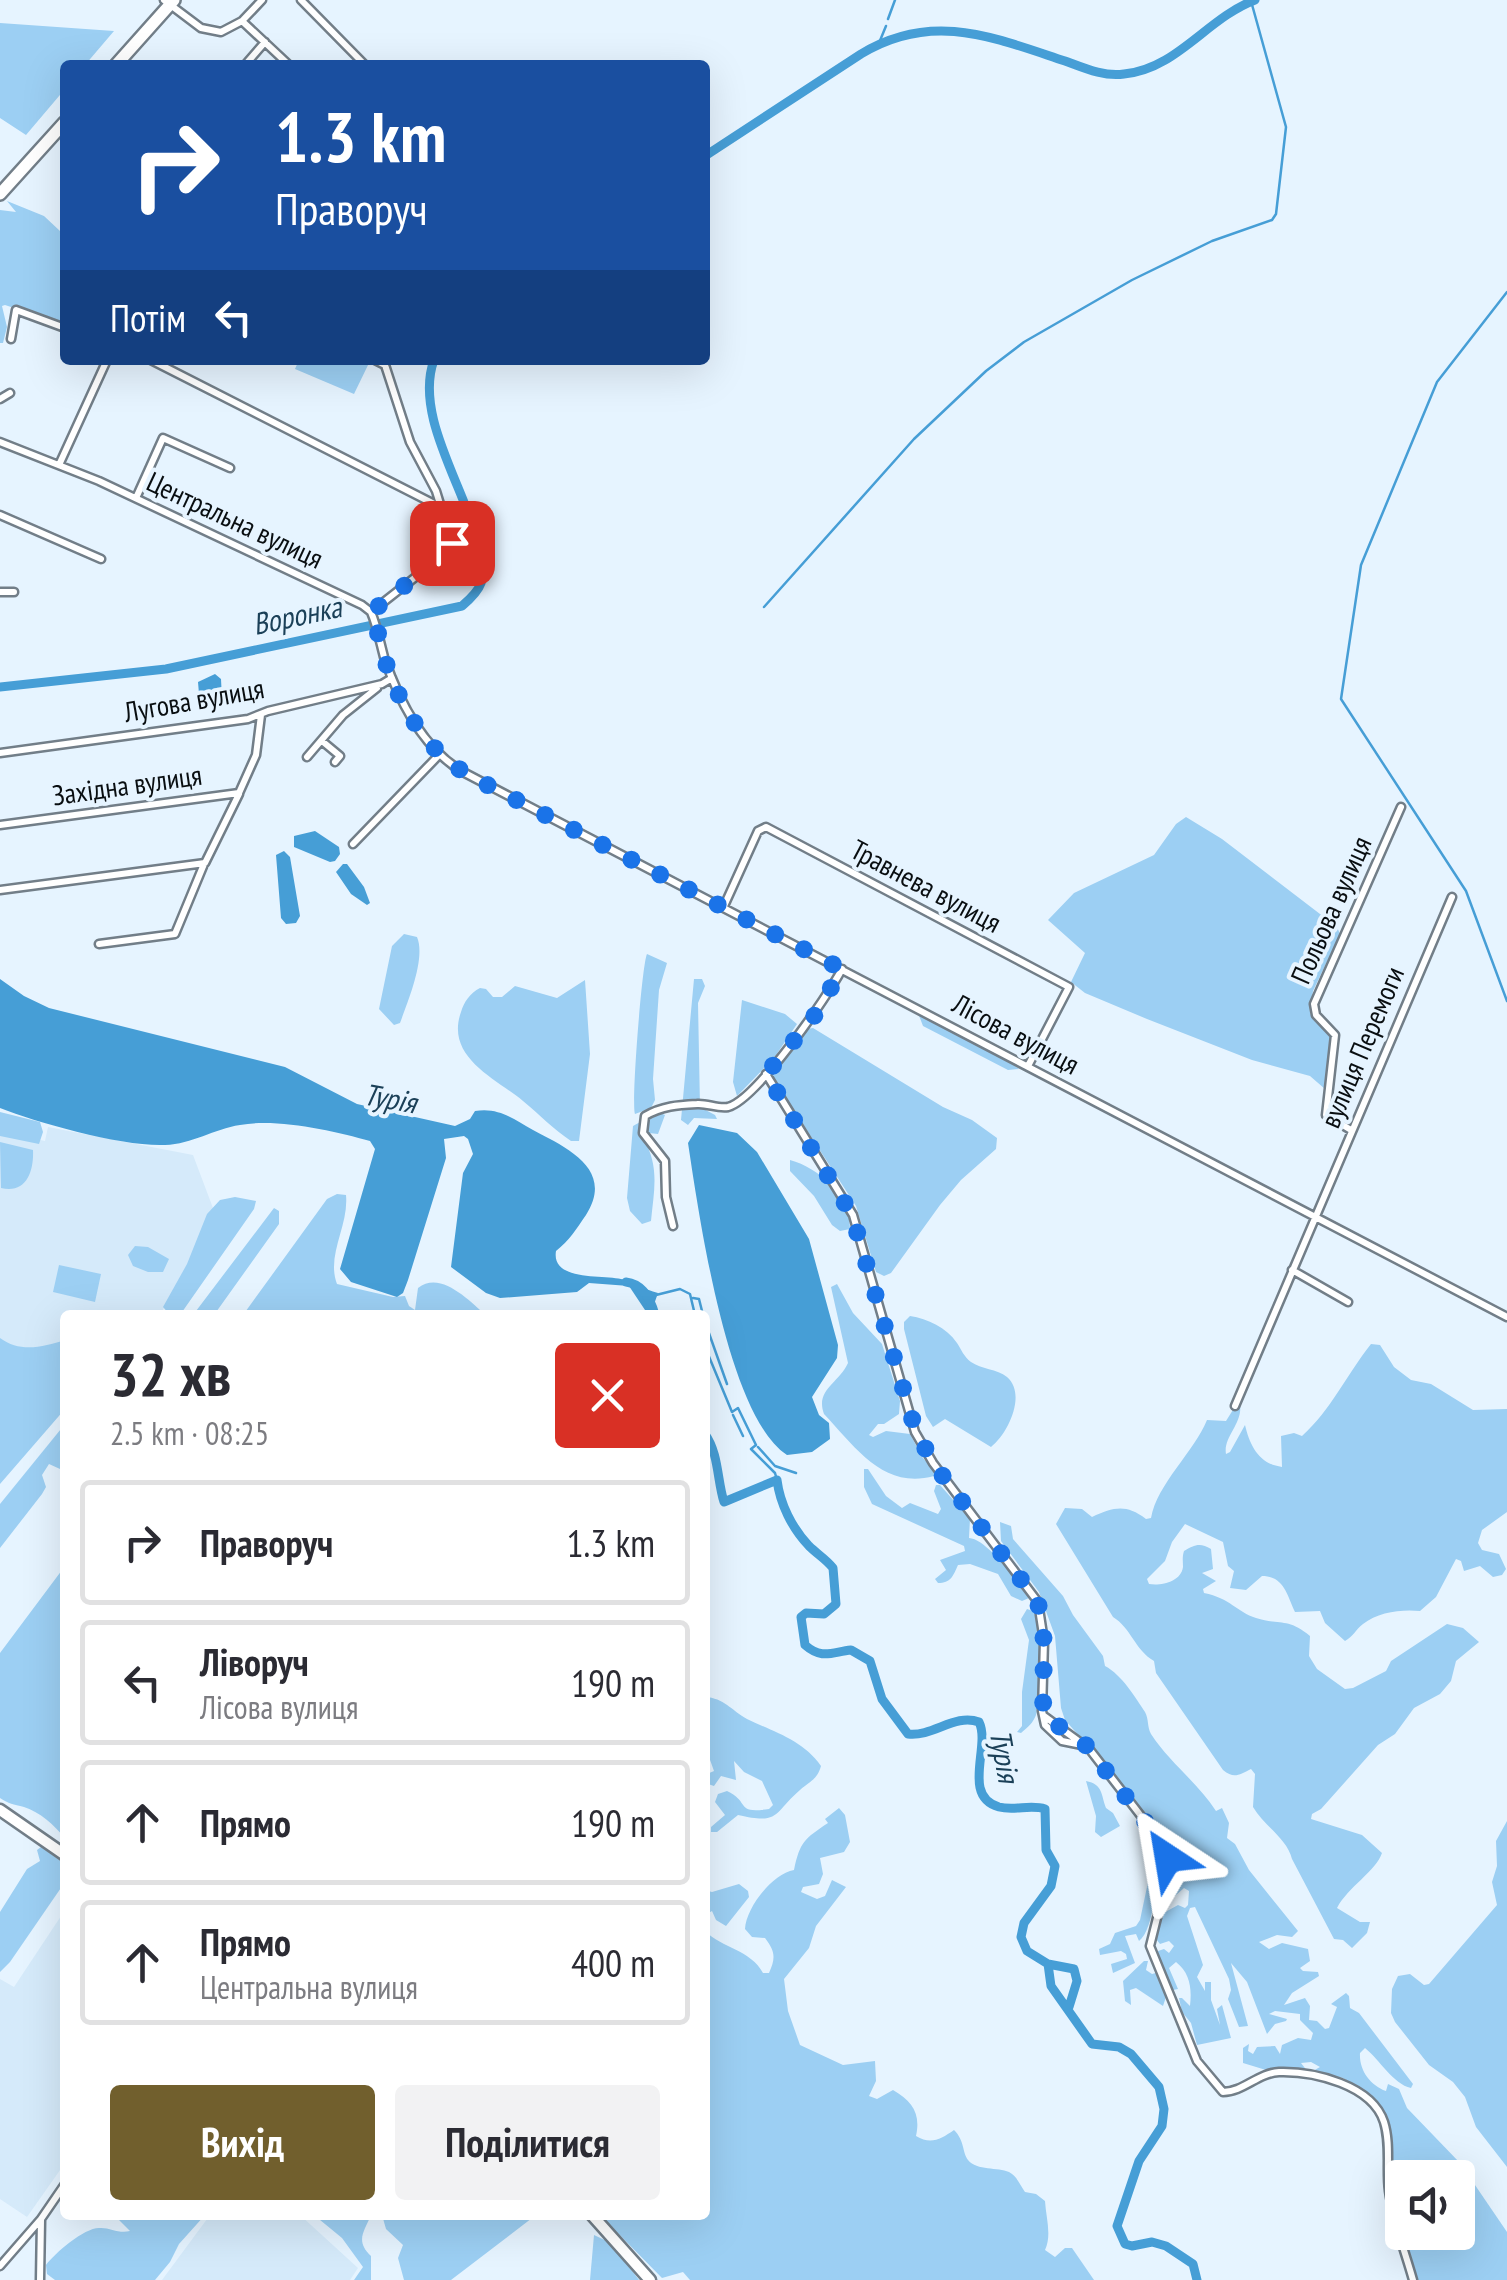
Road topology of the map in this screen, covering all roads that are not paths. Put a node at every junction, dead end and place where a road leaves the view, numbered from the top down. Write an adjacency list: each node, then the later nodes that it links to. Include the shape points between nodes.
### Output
1 (262, 0): 4 (street)
2 (301, 0): 9 (street)
3 (169, 2): 4 (street, via 212,32); 6 (highway)
4 (242, 20): 5 (street)
5 (265, 42): 7 (street); 8 (street)
6 (120, 60)
7 (249, 60)
8 (284, 60)
9 (360, 60)
10 (60, 128): 11 (highway)
11 (0, 194)
12 (60, 326): 13 (street, via 16,310)
13 (11, 339)
14 (105, 365): 22 (street)
15 (161, 365): 18 (street)
16 (171, 365): 18 (street)
17 (387, 365): 25 (street, via 410,442)
18 (169, 369): 25 (street)
19 (10, 393): 20 (street)
20 (0, 400)
21 (0, 442): 22 (street, Центральна вулиця)
22 (59, 465): 24 (street, Центральна вулиця)
23 (230, 468): 24 (street, via 162,438)
24 (136, 498): 30 (street, Центральна вулиця, via 337,592)
25 (440, 507): 30 (street, via 450,549)
26 (0, 515): 27 (street)
27 (102, 559)
28 (0, 592): 29 (street)
29 (14, 592)
30 (372, 616): 31 (street)
31 (392, 678): 32 (street, Лугова вулиця); 36 (street)
32 (382, 684): 33 (street, Лугова вулиця); 34 (street, via 343,714)
33 (261, 715): 35 (street, Лугова вулиця); 39 (street, Західна вулиця, via 256,755)
34 (322, 741): 37 (street); 38 (street, via 340,756)
35 (0, 753)
36 (438, 756): 42 (street); 46 (street, Лісова вулиця)
37 (307, 757)
38 (335, 762)
39 (239, 793): 41 (street, Західна вулиця); 43 (street)
40 (1402, 807): 51 (street, Польова вулиця, via 1314,1004 1336,1035 1326,1116)
41 (0, 825)
42 (353, 844)
43 (205, 863): 44 (street); 47 (street, via 175,934)
44 (0, 890)
45 (1452, 898): 51 (street, вулиця Перемоги)
46 (724, 906): 48 (street, Лісова вулиця); 49 (street, Травнева вулиця, via 766,826 1068,987)
47 (99, 944)
48 (842, 969): 49 (street, Лісова вулиця); 50 (street, via 813,1018)
49 (1028, 1066): 52 (street, Лісова вулиця)
50 (766, 1074): 53 (street, via 729,1106 667,1106 645,1116 643,1133 665,1161); 66 (street, via 852,1215 916,1432 1038,1602 1045,1725 1057,1738 1087,1746 1165,1848 1168,1874 1150,1946 1197,2061 1223,2092 1275,2072 1312,2074 1353,2089 1374,2106 1383,2117 1389,2193)
51 (1351, 1130): 52 (street, вулиця Перемоги)
52 (1317, 1216): 54 (street, вулиця Перемоги); 56 (street, Лісова вулиця)
53 (673, 1226)
54 (1292, 1270): 55 (street); 57 (street, вулиця Перемоги)
55 (1348, 1302)
56 (1507, 1317)
57 (1235, 1406)
58 (0, 1810): 59 (main road)
59 (60, 1852)
60 (60, 2192): 61 (street)
61 (42, 2219): 63 (street); 64 (street)
62 (596, 2220): 65 (main road)
63 (0, 2266)
64 (40, 2280)
65 (650, 2280)
66 (1413, 2280)

